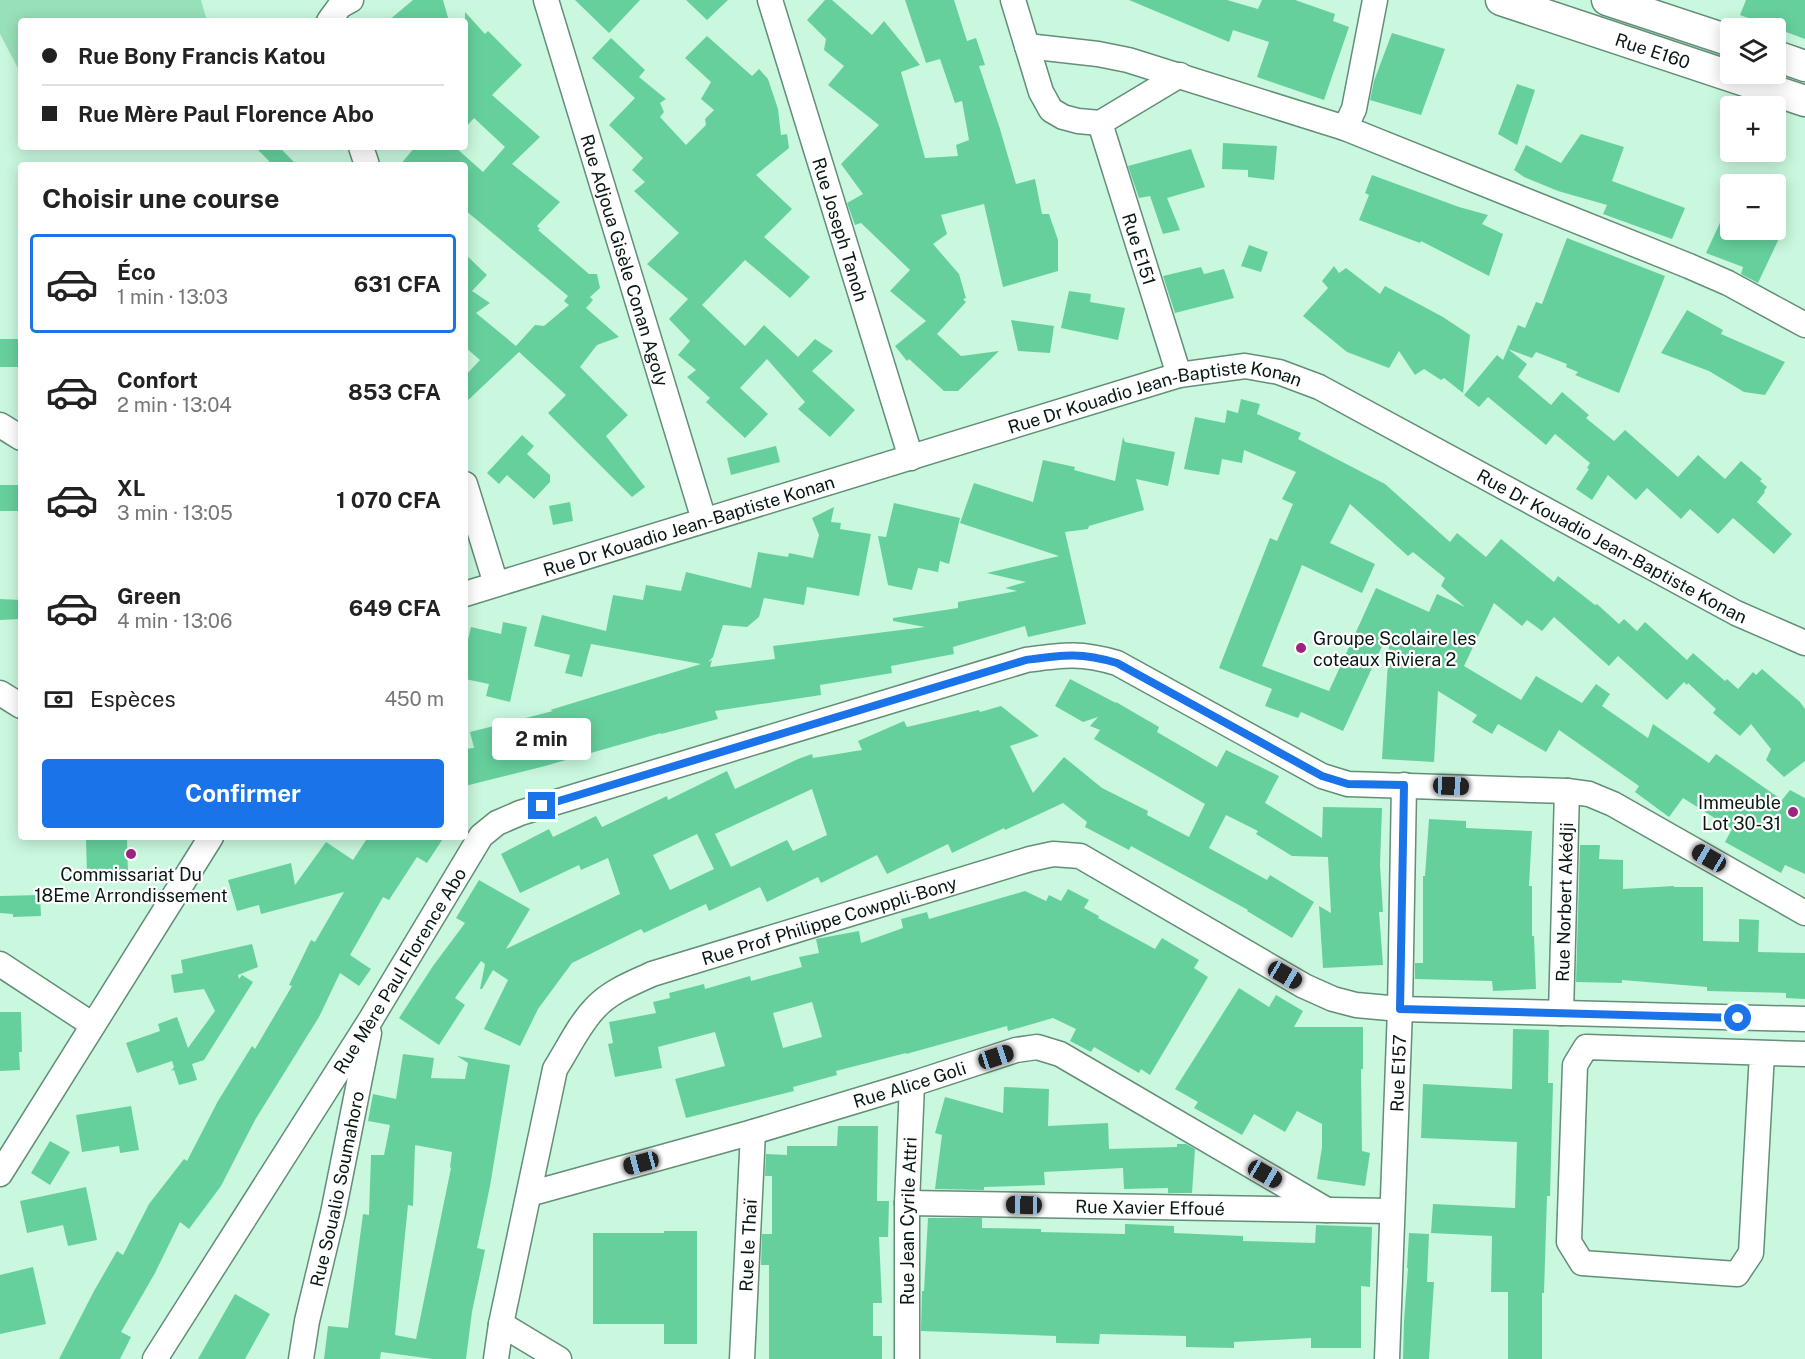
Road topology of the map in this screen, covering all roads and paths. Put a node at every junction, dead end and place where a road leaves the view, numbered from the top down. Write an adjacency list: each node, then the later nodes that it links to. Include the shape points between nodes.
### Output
1 (351, 0): 8 (street)
2 (546, 0): 23 (street, Rue Adjoua Gisèle Conan Agoly)
3 (770, 0): 21 (street, Rue Joseph Tanoh)
4 (1013, 0): 10 (street)
5 (1376, 0): 16 (street, via 1354,109)
6 (1502, 0): 14 (street, Rue E160)
7 (1607, 0): 9 (street, Rue E160)
8 (331, 18)
9 (1720, 37)
10 (1027, 46): 13 (street, via 1098,54); 15 (street, via 1041,92 1051,110 1063,117)
11 (1786, 59): 12 (street)
12 (1805, 66)
13 (1180, 75): 15 (street); 16 (street)
14 (1805, 101)
15 (1100, 123): 18 (street, Rue E151)
16 (1345, 128): 17 (street, via 1728,283)
17 (1805, 325)
18 (1179, 375): 21 (street, Rue Dr Kouadio Jean-Baptiste Konan); 26 (street, Rue Dr Kouadio Jean-Baptiste Konan, via 1245,366 1279,372 1319,387 1736,612)
19 (0, 425): 20 (street)
20 (18, 436)
21 (911, 458): 23 (street, Rue Dr Kouadio Jean-Baptiste Konan)
22 (468, 494): 24 (street)
23 (704, 520): 24 (street, Rue Dr Kouadio Jean-Baptiste Konan)
24 (496, 584): 25 (street, Rue Dr Kouadio Jean-Baptiste Konan)
25 (468, 593)
26 (1805, 643)
27 (0, 693): 28 (street)
28 (18, 704)
29 (1404, 785): 30 (street, Rue Mère Paul Florence Abo); 34 (street, Rue E157); 36 (street, Rue Mère Paul Florence Abo, via 1348,784 1322,776 1117,663 1072,654 1026,660 497,823 481,836)
30 (1567, 791): 32 (street, Rue Mère Paul Florence Abo, via 1589,794 1613,804); 35 (street, Rue Norbert Akédji)
31 (209, 840): 38 (street)
32 (1805, 913)
33 (0, 964): 38 (street)
34 (1400, 1009): 35 (street, Rue Prof Philippe Cowppli-Bony); 44 (street, Rue Prof Philippe Cowppli-Bony, via 1333,999 1080,856 1053,854 652,974 620,988 596,1006 555,1070); 47 (street, Rue E157)
35 (1561, 1013): 37 (street, Rue Prof Philippe Cowppli-Bony)
36 (372, 1019): 49 (street, Rue Mère Paul Florence Abo); 50 (street, Rue Soualio Soumahoro)
37 (1805, 1019)
38 (93, 1025): 43 (street)
39 (1762, 1053): 39 (street, via 1751,1253 1737,1274 1582,1263 1569,1242 1575,1065 1586,1047); 40 (street)
40 (1805, 1054)
41 (912, 1084): 42 (street, Rue Alice Goli); 45 (street, Rue Jean Cyrile Attri); 46 (street, Rue Alice Goli, via 1016,1050 1047,1049)
42 (753, 1132): 44 (street, Rue Alice Goli); 53 (street, Rue le Thaï)
43 (0, 1174)
44 (529, 1194): 48 (street, Rue Prof Philippe Cowppli-Bony)
45 (907, 1203): 46 (street, Rue Xavier Effoué); 54 (street, Rue Jean Cyrile Attri)
46 (1327, 1210): 47 (street, Rue Xavier Effoué)
47 (1391, 1211): 55 (street, Rue E157)
48 (501, 1323): 51 (street, Rue Prof Philippe Cowppli-Bony); 52 (street)
49 (155, 1359)
50 (301, 1359)
51 (496, 1359)
52 (559, 1359)
53 (742, 1359)
54 (907, 1359)
55 (1387, 1359)

